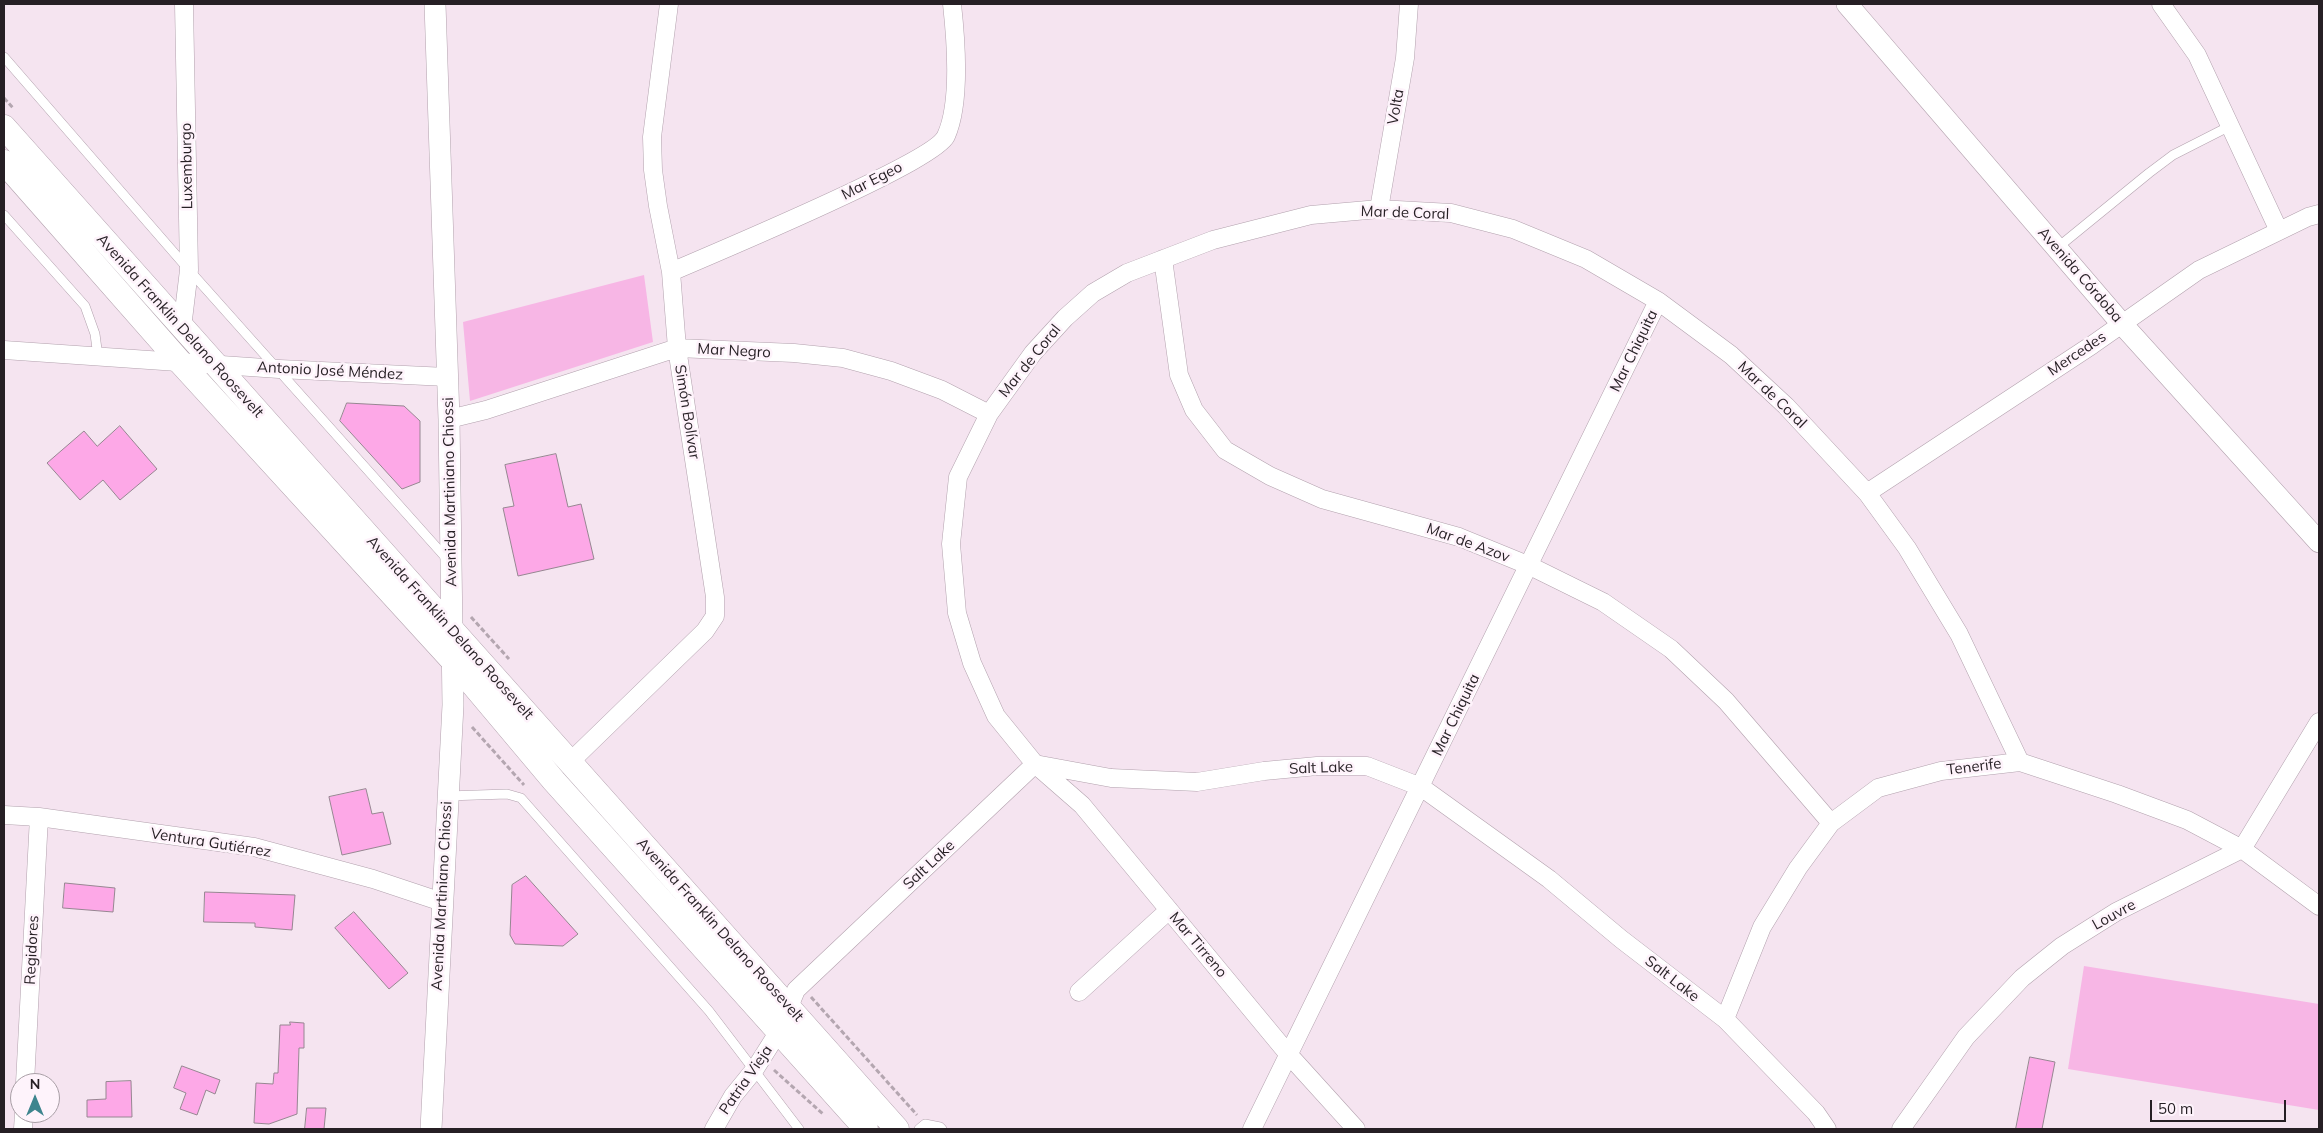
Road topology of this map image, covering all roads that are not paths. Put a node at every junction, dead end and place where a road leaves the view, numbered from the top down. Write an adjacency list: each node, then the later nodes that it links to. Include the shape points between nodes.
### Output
1 (184, 4): 18 (street, Luxemburgo)
2 (435, 4): 29 (street, Avenida Martiniano Chiossi)
3 (669, 4): 19 (street, Simón Bolívar, via 652,137 658,206)
4 (952, 4): 19 (street, Mar Egeo, via 956,64 954,109 946,138 931,150 837,199)
5 (1409, 4): 12 (street, Volta, via 1405,58)
6 (1847, 4): 16 (street, Avenida Córdoba)
7 (2161, 4): 9 (street, via 2197,56)
8 (4, 57): 18 (lane)
9 (2230, 126): 15 (street); 16 (lane, via 2155,168)
10 (4, 127): 22 (main road, Avenida Franklin Delano Roosevelt)
11 (4, 162): 26 (main road, Avenida Franklin Delano Roosevelt)
12 (1378, 209): 17 (street, Mar de Coral, via 1311,215 1214,240); 20 (street, Mar de Coral, via 1451,213 1513,229 1586,259)
13 (2319, 214): 15 (street, Mercedes)
14 (4, 215): 25 (lane, via 86,306)
15 (2279, 231): 21 (street, Mercedes, via 2199,270)
16 (2057, 248): 21 (street, Avenida Córdoba)
17 (1163, 259): 30 (street, Mar de Coral, via 1127,273 1093,293 1033,353); 35 (street, Mar de Azov, via 1179,375 1194,410 1226,450 1270,476 1322,498 1458,537)
18 (189, 270): 22 (street, Luxemburgo); 28 (lane)
19 (671, 272): 23 (street, Simón Bolívar)
20 (1658, 301): 32 (street, Mar de Coral, via 1731,355 1786,406); 35 (street, Mar Chiquita)
21 (2122, 324): 32 (street, Mercedes); 33 (street, Avenida Córdoba)
22 (182, 328): 27 (main road, Avenida Franklin Delano Roosevelt)
23 (677, 348): 30 (street, Mar Negro, via 843,358 942,390); 31 (street, Mar Negro); 39 (street, Simón Bolívar, via 715,597 715,616 705,631)
24 (4, 350): 25 (street, Antonio José Méndez)
25 (98, 357): 26 (street, Antonio José Méndez)
26 (180, 362): 27 (street, Antonio José Méndez); 37 (main road, Avenida Franklin Delano Roosevelt)
27 (213, 364): 28 (street, Antonio José Méndez); 36 (main road, Avenida Franklin Delano Roosevelt)
28 (279, 369): 29 (street, Antonio José Méndez); 34 (lane)
29 (447, 377): 31 (street, Avenida Martiniano Chiossi)
30 (989, 414): 41 (street, Mar de Coral, via 958,477 952,544 957,613 972,663 996,716)
31 (449, 419): 34 (street, Avenida Martiniano Chiossi)
32 (1867, 493): 40 (street, Mar de Coral, via 1906,548 1959,634)
33 (2319, 542)
34 (450, 562): 36 (street, Avenida Martiniano Chiossi)
35 (1530, 566): 42 (street, Mar Chiquita); 46 (street, Mar de Azov, via 1603,602 1671,649 1726,701)
36 (453, 633): 37 (street, Avenida Martiniano Chiossi); 39 (main road, Avenida Franklin Delano Roosevelt)
37 (454, 662): 43 (street, Avenida Martiniano Chiossi); 54 (main road, Avenida Franklin Delano Roosevelt, via 554,781)
38 (2319, 722): 47 (street)
39 (570, 762): 52 (main road, Avenida Franklin Delano Roosevelt)
40 (2020, 762): 46 (street, Tenerife, via 1941,771 1878,788); 47 (street, Tenerife, via 2188,820)
41 (1036, 764): 42 (street, Salt Lake, via 1111,778 1196,782 1317,766 1367,766); 50 (street, Mar Tirreno, via 1082,805); 52 (street, Salt Lake, via 796,990)
42 (1421, 787): 53 (street, Salt Lake, via 1549,879); 55 (street, Mar Chiquita)
43 (447, 796): 48 (street, Avenida Martiniano Chiossi); 56 (lane, via 507,794 521,798)
44 (4, 815): 45 (street, Ventura Gutiérrez)
45 (39, 817): 48 (street, Ventura Gutiérrez, via 254,847 373,879); 57 (street, Regidores)
46 (1832, 823): 53 (street, Tenerife, via 1798,868 1762,927)
47 (2242, 849): 49 (street, Tenerife); 58 (street, Louvre, via 2116,912 2062,946 2022,978 1966,1037)
48 (442, 902): 59 (street, Avenida Martiniano Chiossi)
49 (2319, 906)
50 (1169, 910): 51 (street); 55 (street, Mar Tirreno)
51 (1079, 992)
52 (789, 1008): 54 (street, Salt Lake); 63 (main road, Avenida Franklin Delano Roosevelt)
53 (1725, 1020): 68 (street, Salt Lake, via 1816,1113)
54 (780, 1031): 56 (street, Patria Vieja); 62 (main road, Avenida Franklin Delano Roosevelt)
55 (1289, 1055): 66 (street, Mar Chiquita); 67 (street, Mar Tirreno)
56 (759, 1064): 60 (street, Patria Vieja, via 733,1096); 61 (lane)
57 (26, 1073)
58 (1905, 1125)
59 (430, 1129)
60 (714, 1129)
61 (799, 1129)
62 (866, 1129)
63 (897, 1129)
64 (919, 1129): 65 (lane, via 925,1124)
65 (942, 1129)
66 (1252, 1129)
67 (1356, 1129)
68 (1827, 1129)

